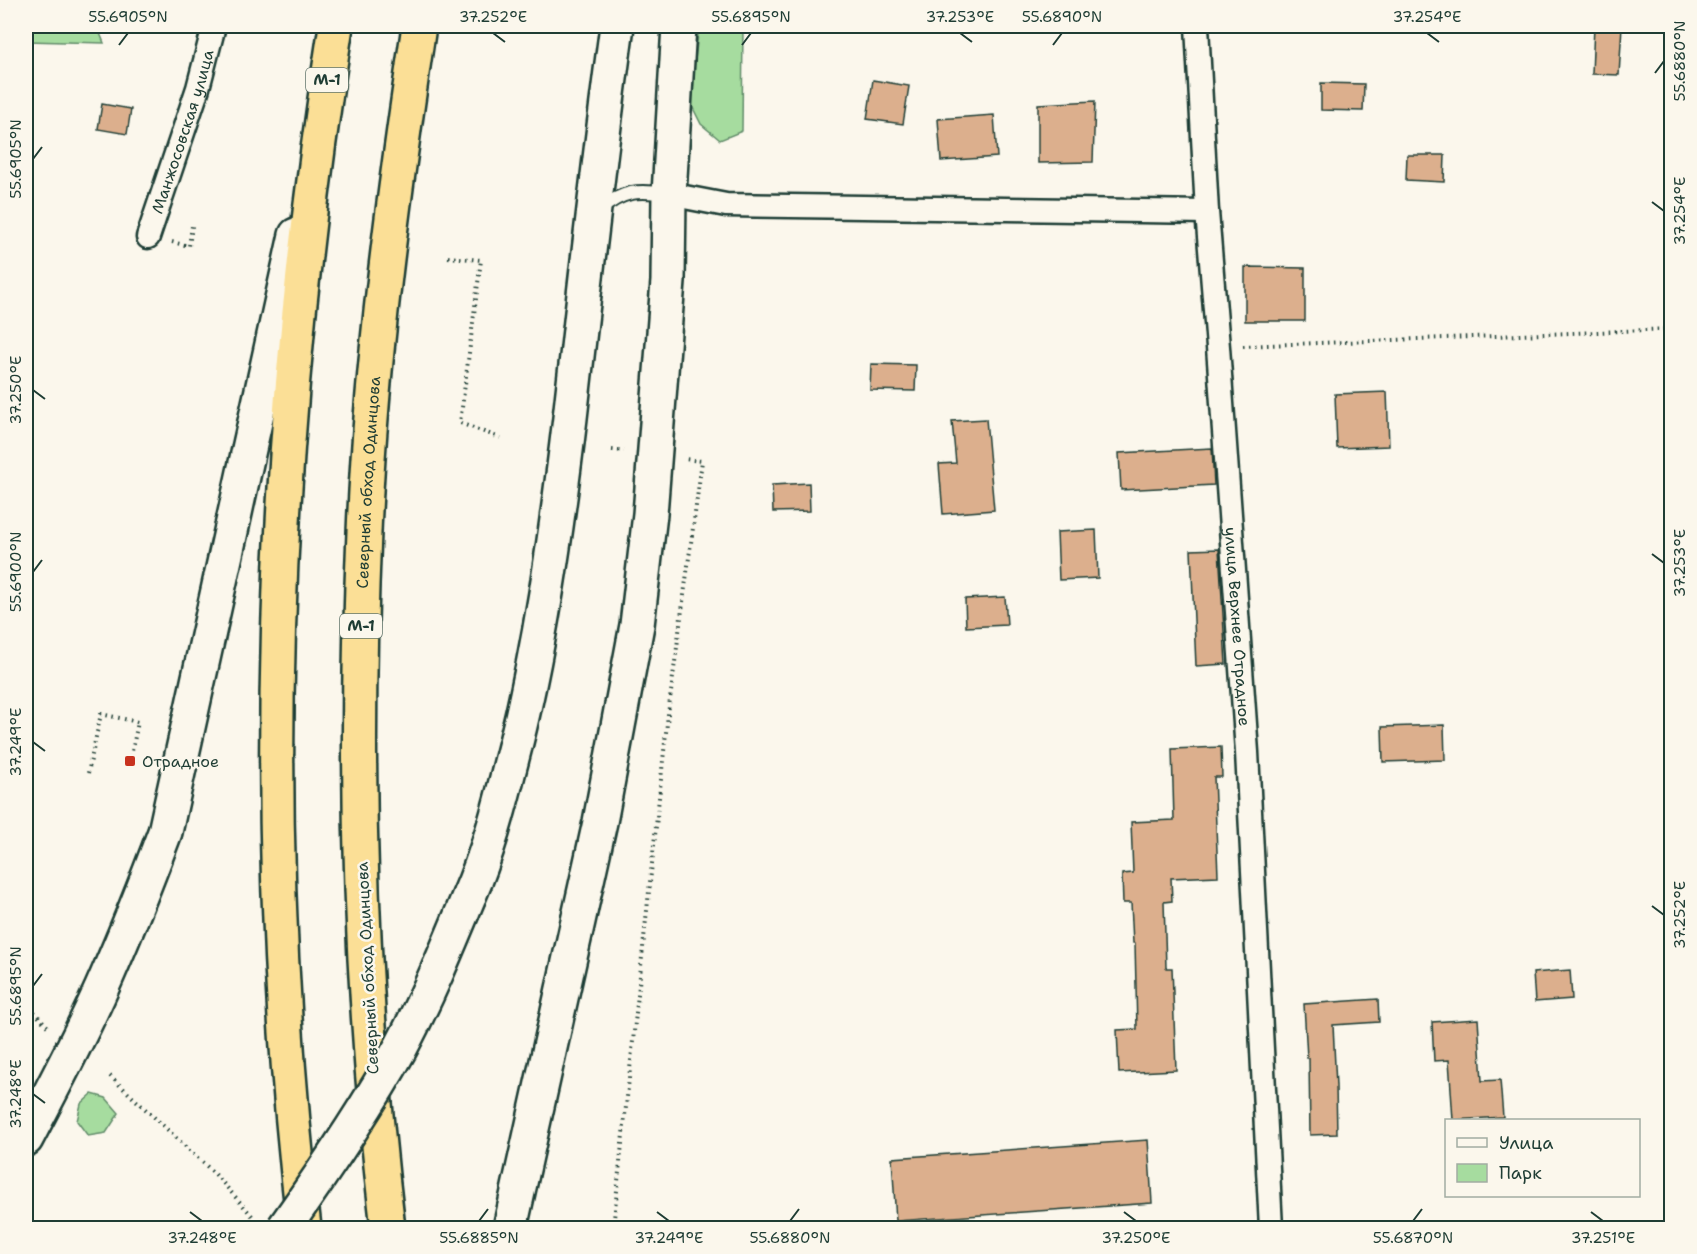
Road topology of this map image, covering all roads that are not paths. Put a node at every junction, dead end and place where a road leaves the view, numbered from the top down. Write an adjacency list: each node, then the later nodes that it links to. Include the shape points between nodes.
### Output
1 (214, 26): 11 (street, Манжосовская улица, via 198,88)
2 (336, 26): 7 (highway, М-1)
3 (418, 26): 15 (highway, Северный обход Одинцова / М-1, via 379,338 364,530 360,657 363,916 370,1046)
4 (617, 26): 10 (main road)
5 (679, 26): 8 (main road)
6 (1197, 26): 9 (street, улица Верхнее Отрадное)
7 (318, 135): 12 (main road, via 165,831 106,978); 14 (highway, М-1, via 291,399 278,656 280,919 287,1053)
8 (669, 194): 9 (street, via 726,205); 10 (lane, via 627,193); 16 (main road, via 668,281 637,625 600,822)
9 (1207, 212): 17 (street, улица Верхнее Отрадное, via 1247,752)
10 (592, 217): 13 (main road, bridge, via 545,606 508,777 477,878 401,1047 355,1124)
11 (148, 237)
12 (26, 1139)
13 (284, 1228)
14 (304, 1228)
15 (388, 1228)
16 (510, 1228)
17 (1270, 1228)

